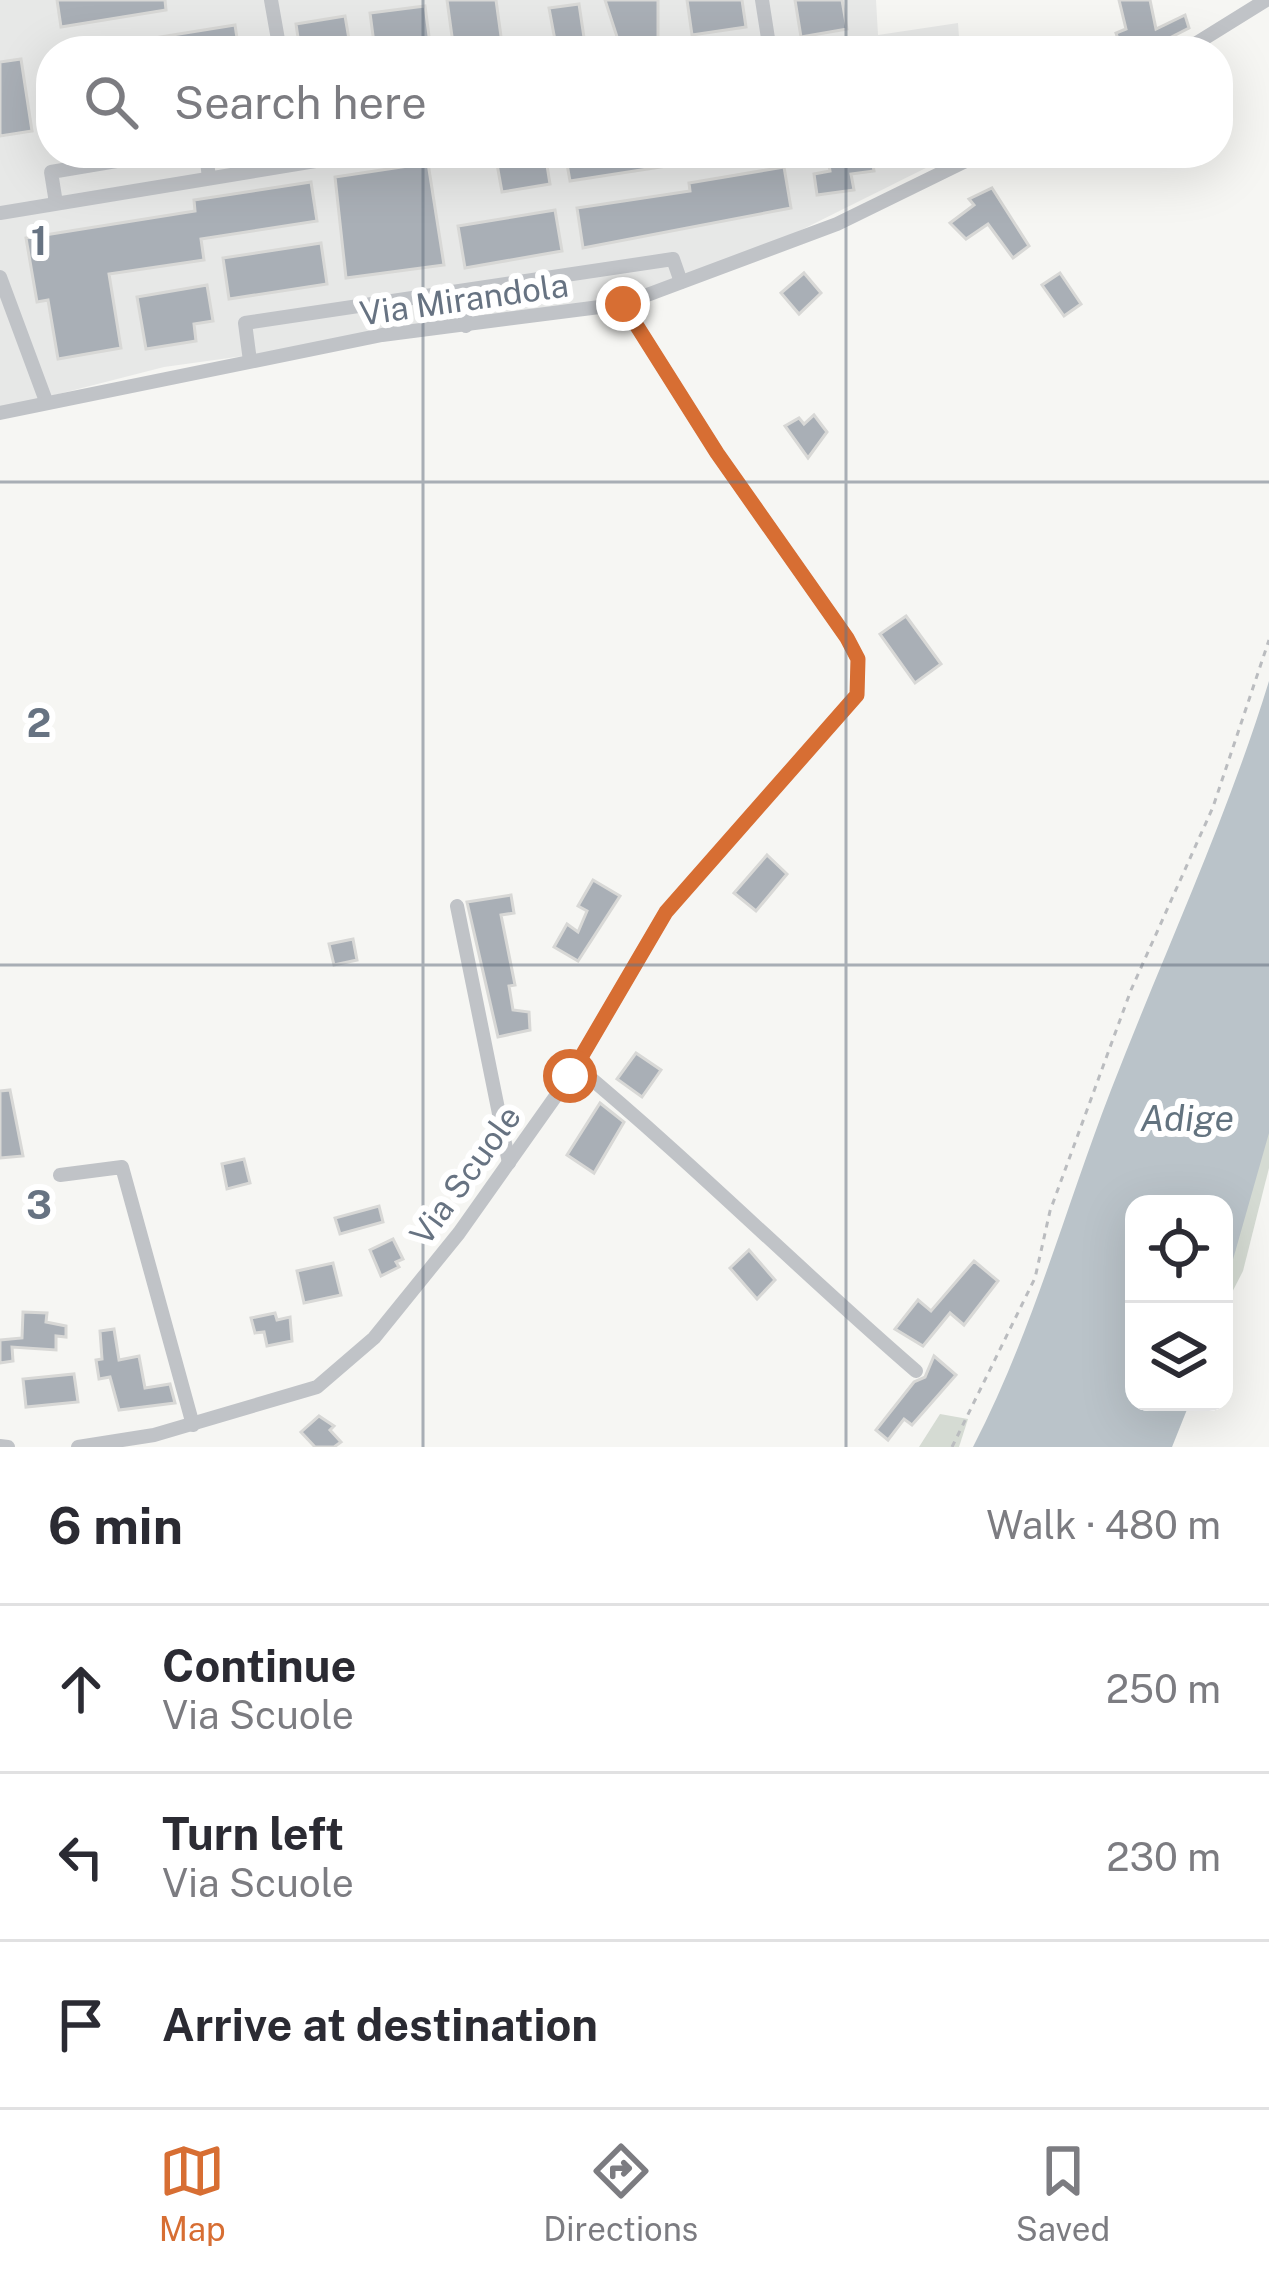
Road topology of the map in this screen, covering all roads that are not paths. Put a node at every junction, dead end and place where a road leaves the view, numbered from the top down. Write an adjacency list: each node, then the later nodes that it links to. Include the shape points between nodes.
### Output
1 (271, 0): 4 (street)
2 (762, 0): 5 (street)
3 (1266, 0): 6 (street)
4 (277, 36)
5 (768, 36)
6 (1208, 36)
7 (75, 168): 12 (street, via 51,172)
8 (208, 168): 11 (street)
9 (254, 168): 11 (street)
10 (952, 168): 15 (street, Via Mirandola, via 838,224)
11 (209, 178): 12 (street)
12 (56, 203): 13 (street)
13 (0, 212)
14 (0, 277): 20 (street)
15 (681, 282): 16 (street, via 674,259); 17 (street, Via Mirandola)
16 (462, 291): 18 (street); 19 (street, via 245,322)
17 (623, 304): 18 (street, Via Mirandola); 23 (street, Via Scuole, via 847,638 861,680 857,695 666,912)
18 (466, 326): 19 (street, Via Mirandola)
19 (250, 361): 20 (street, Via Mirandola)
20 (46, 401): 21 (street, Via Mirandola)
21 (0, 413)
22 (457, 906): 24 (street)
23 (576, 1066): 24 (street, Via Scuole); 26 (street)
24 (509, 1163): 27 (street, Via Scuole, via 374,1338 317,1387)
25 (60, 1175): 27 (street, via 122,1168)
26 (916, 1371)
27 (193, 1425): 28 (street, Via Scuole)
28 (78, 1447)

